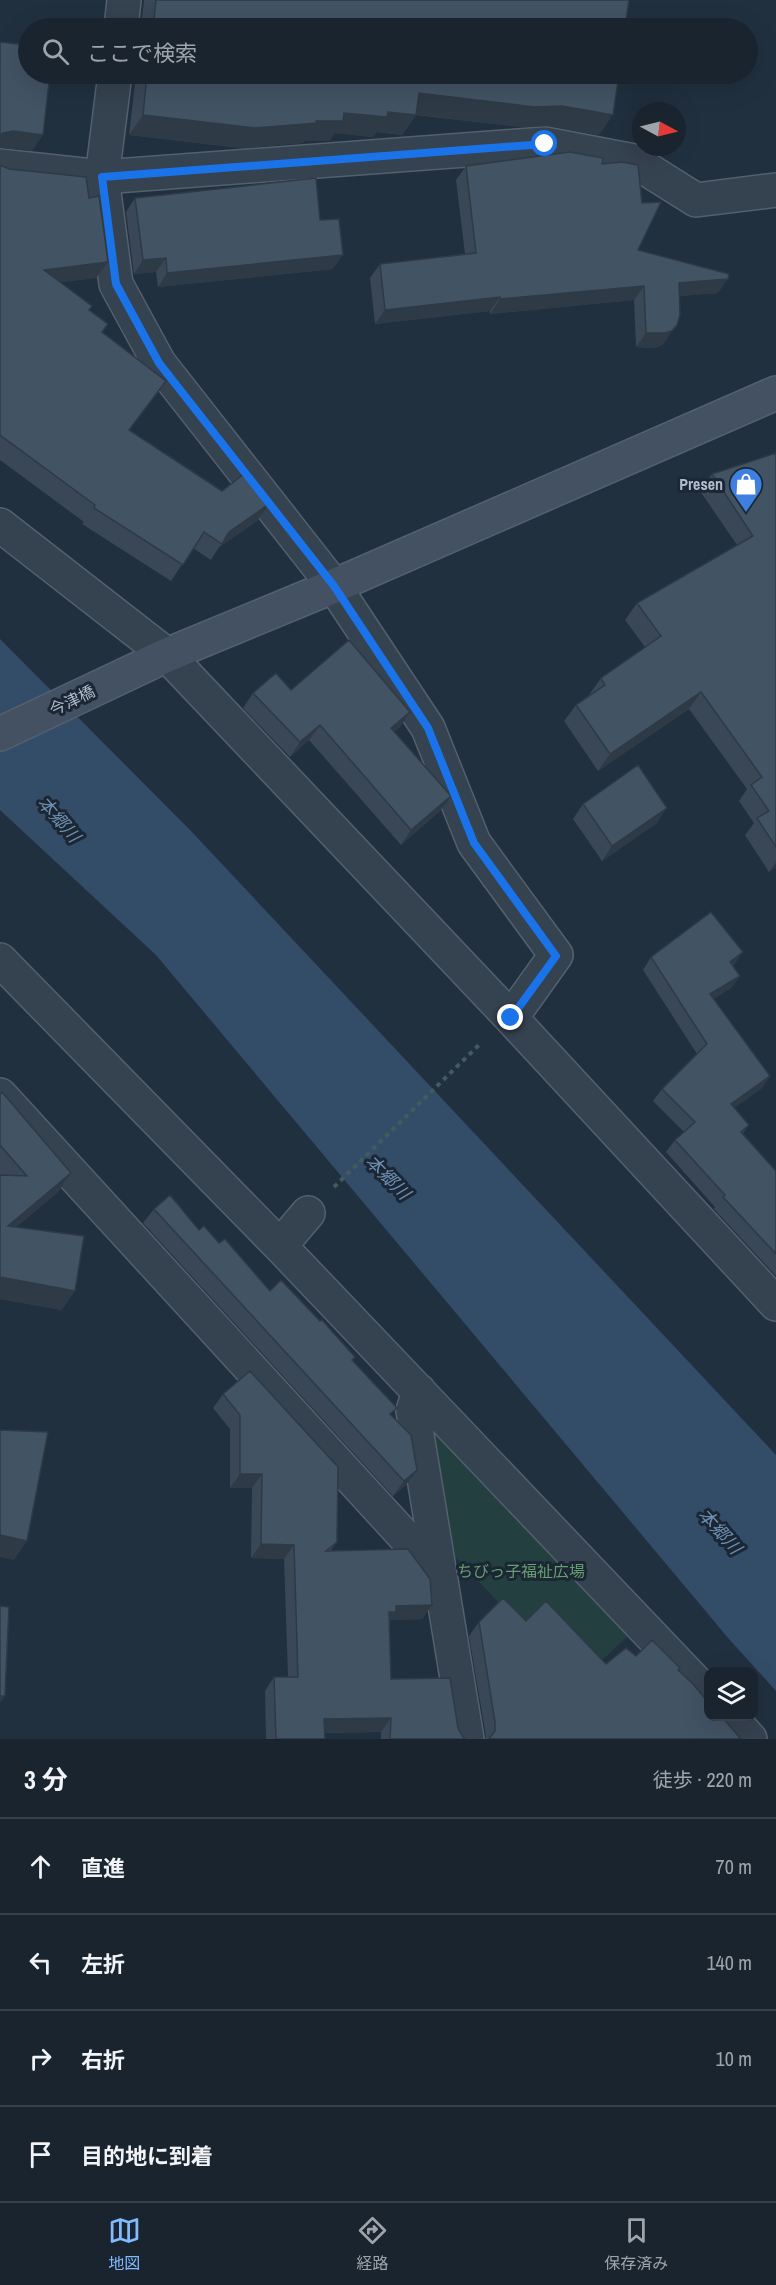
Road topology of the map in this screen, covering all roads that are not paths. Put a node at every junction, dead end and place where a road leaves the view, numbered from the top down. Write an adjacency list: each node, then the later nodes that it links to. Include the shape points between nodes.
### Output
1 (124, 0): 2 (street)
2 (122, 18)
3 (114, 84): 5 (street)
4 (0, 166): 5 (street)
5 (102, 177): 6 (street, via 545,144 634,161 696,200); 9 (street, via 116,284 159,363)
6 (775, 192)
7 (776, 393): 9 (street, 今津橋)
8 (0, 525): 10 (street)
9 (334, 586): 10 (street, 今津橋); 13 (street, via 428,728 474,843 556,956)
10 (156, 660): 11 (street, 今津橋); 13 (street)
11 (0, 734)
12 (0, 960): 16 (street)
13 (511, 1018): 17 (street)
14 (0, 1095): 19 (street)
15 (308, 1213): 16 (street)
16 (280, 1246): 18 (street)
17 (776, 1304)
18 (419, 1391): 19 (street, via 413,1411); 20 (street)
19 (440, 1575): 22 (street)
20 (704, 1691)
21 (734, 1721): 23 (street)
22 (467, 1739)
23 (750, 1739)

